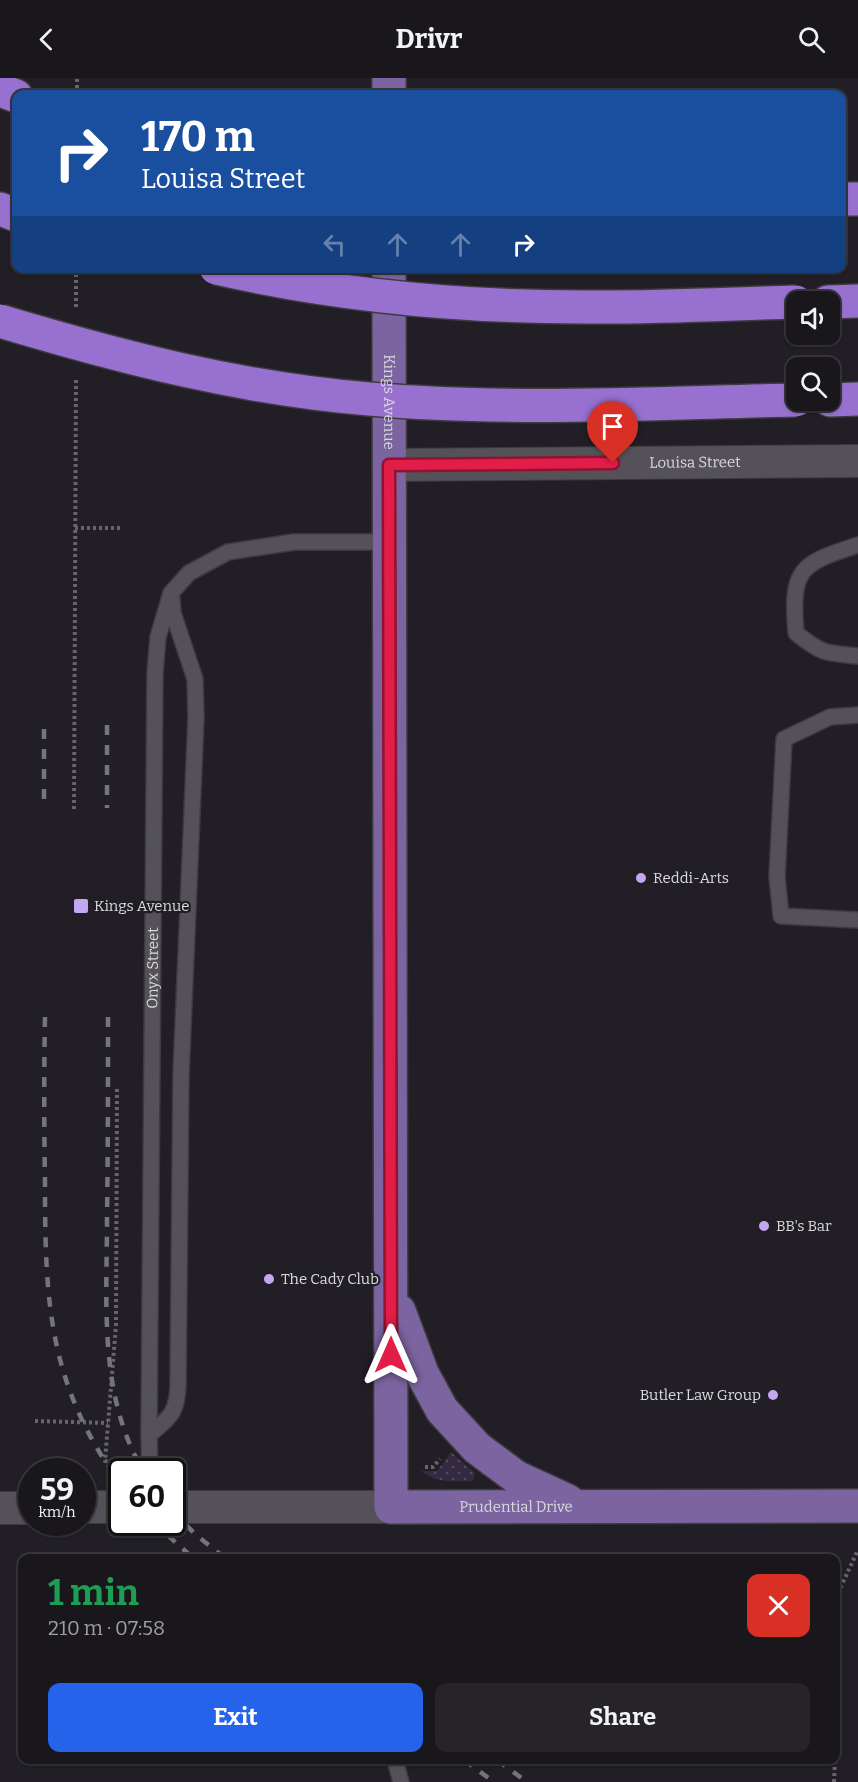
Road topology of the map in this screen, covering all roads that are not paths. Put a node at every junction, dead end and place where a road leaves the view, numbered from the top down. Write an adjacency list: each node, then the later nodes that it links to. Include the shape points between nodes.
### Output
1 (241, 273): 4 (highway, bridge, via 365,293 496,304 581,308)
2 (389, 273): 11 (main road, Kings Avenue)
3 (858, 301): 5 (highway)
4 (786, 302)
5 (840, 302)
6 (0, 321): 8 (highway, bridge, via 173,368 303,392 368,399 500,405)
7 (858, 399): 9 (highway)
8 (786, 400)
9 (840, 400)
10 (858, 461): 11 (street, Louisa Street)
11 (389, 465): 12 (main road, Kings Avenue)
12 (389, 542): 14 (lane, Onyx Street, via 294,542 228,552 189,573); 18 (main road, Kings Avenue)
13 (858, 545): 15 (lane, via 806,567 795,587 794,612 796,633 816,649)
14 (171, 593): 19 (lane, Onyx Street, via 158,637 155,673); 19 (lane, via 173,613 195,679 196,718 181,1074 178,1404)
15 (858, 656)
16 (858, 716): 17 (lane, via 830,717 784,739 777,877 781,916)
17 (858, 920)
18 (390, 1288): 21 (main road, Kings Avenue); 22 (main road, via 422,1373 442,1410 477,1448 516,1477)
19 (149, 1435): 20 (lane, Onyx Street)
20 (150, 1458)
21 (391, 1506): 22 (main road, Prudential Drive); 24 (street, Prudential Drive)
22 (578, 1506): 23 (main road, Prudential Drive)
23 (858, 1506)
24 (186, 1507)
25 (0, 1508): 26 (street)
26 (18, 1508)
27 (396, 1764): 28 (lane)
28 (401, 1782)

